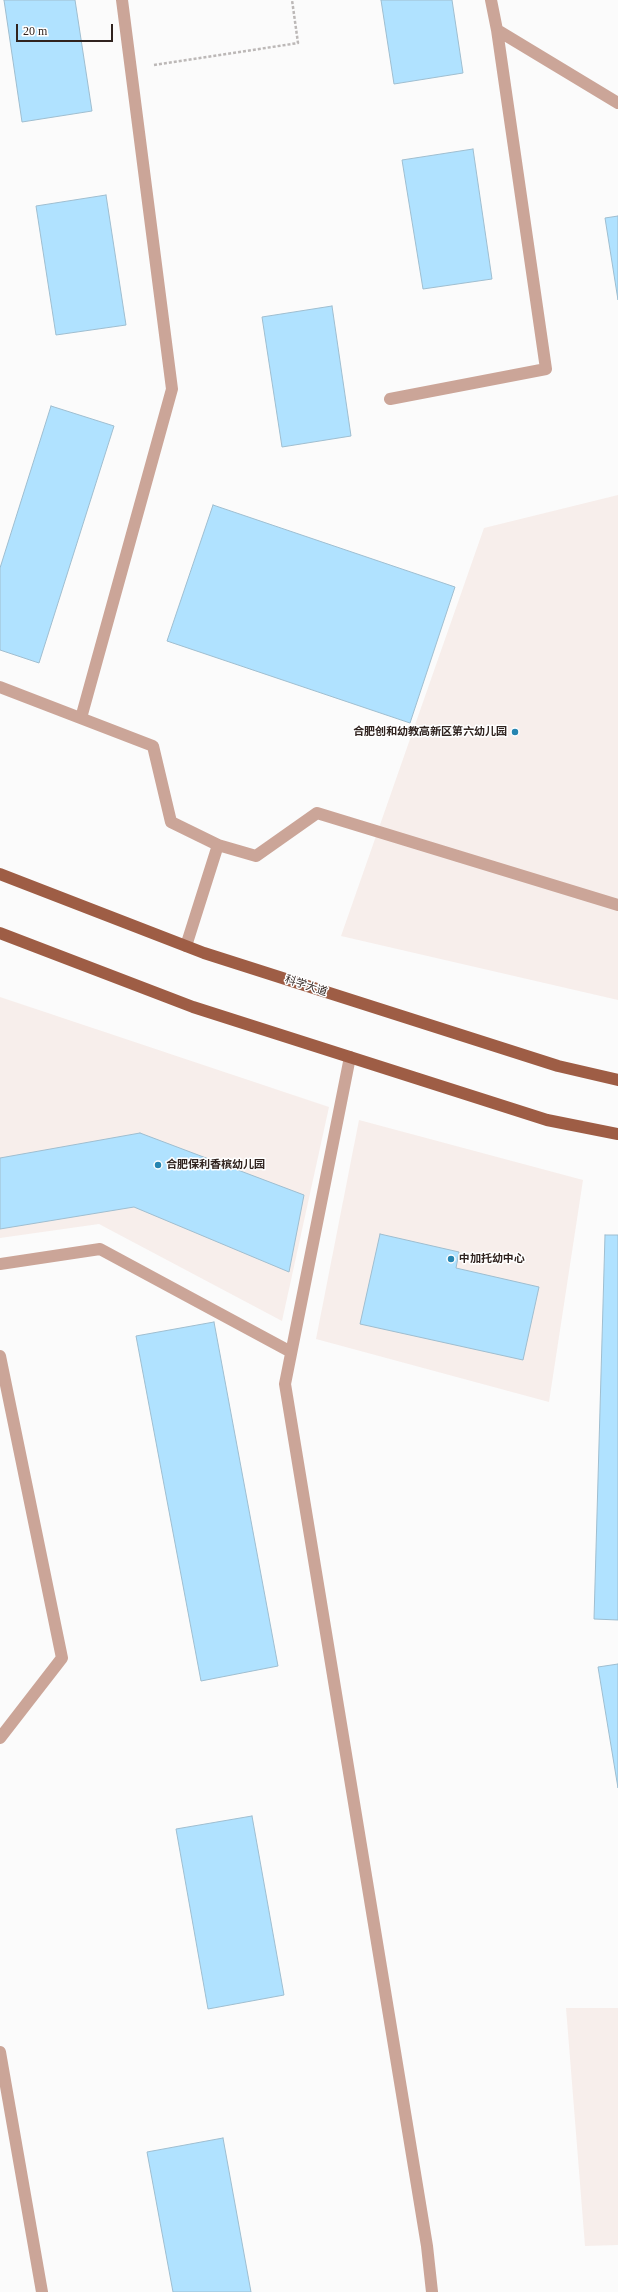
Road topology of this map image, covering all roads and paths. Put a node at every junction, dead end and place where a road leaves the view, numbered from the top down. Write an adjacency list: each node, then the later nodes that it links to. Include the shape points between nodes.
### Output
1 (122, 0): 5 (street)
2 (292, 0): 5 (path, via 298,43)
3 (491, 0): 4 (street)
4 (497, 30): 6 (street); 7 (street, via 546,369)
5 (130, 69): 9 (street, via 172,389)
6 (618, 103)
7 (390, 400)
8 (0, 687): 9 (street)
9 (81, 718): 10 (street, via 153,746 171,822)
10 (218, 845): 12 (street, via 256,856 317,813); 14 (street)
11 (0, 874): 14 (main road, 科学大道)
12 (618, 904)
13 (0, 933): 15 (main road, via 193,1007)
14 (186, 946): 16 (main road, 科学大道, via 558,1066)
15 (350, 1057): 17 (main road, via 547,1120); 19 (street)
16 (618, 1080)
17 (618, 1134)
18 (0, 1264): 19 (street, via 100,1249)
19 (291, 1352): 24 (street, via 285,1384 427,2246)
20 (0, 1356): 21 (street, via 62,1658)
21 (0, 1738)
22 (0, 2052): 23 (street)
23 (42, 2292)
24 (432, 2292)

